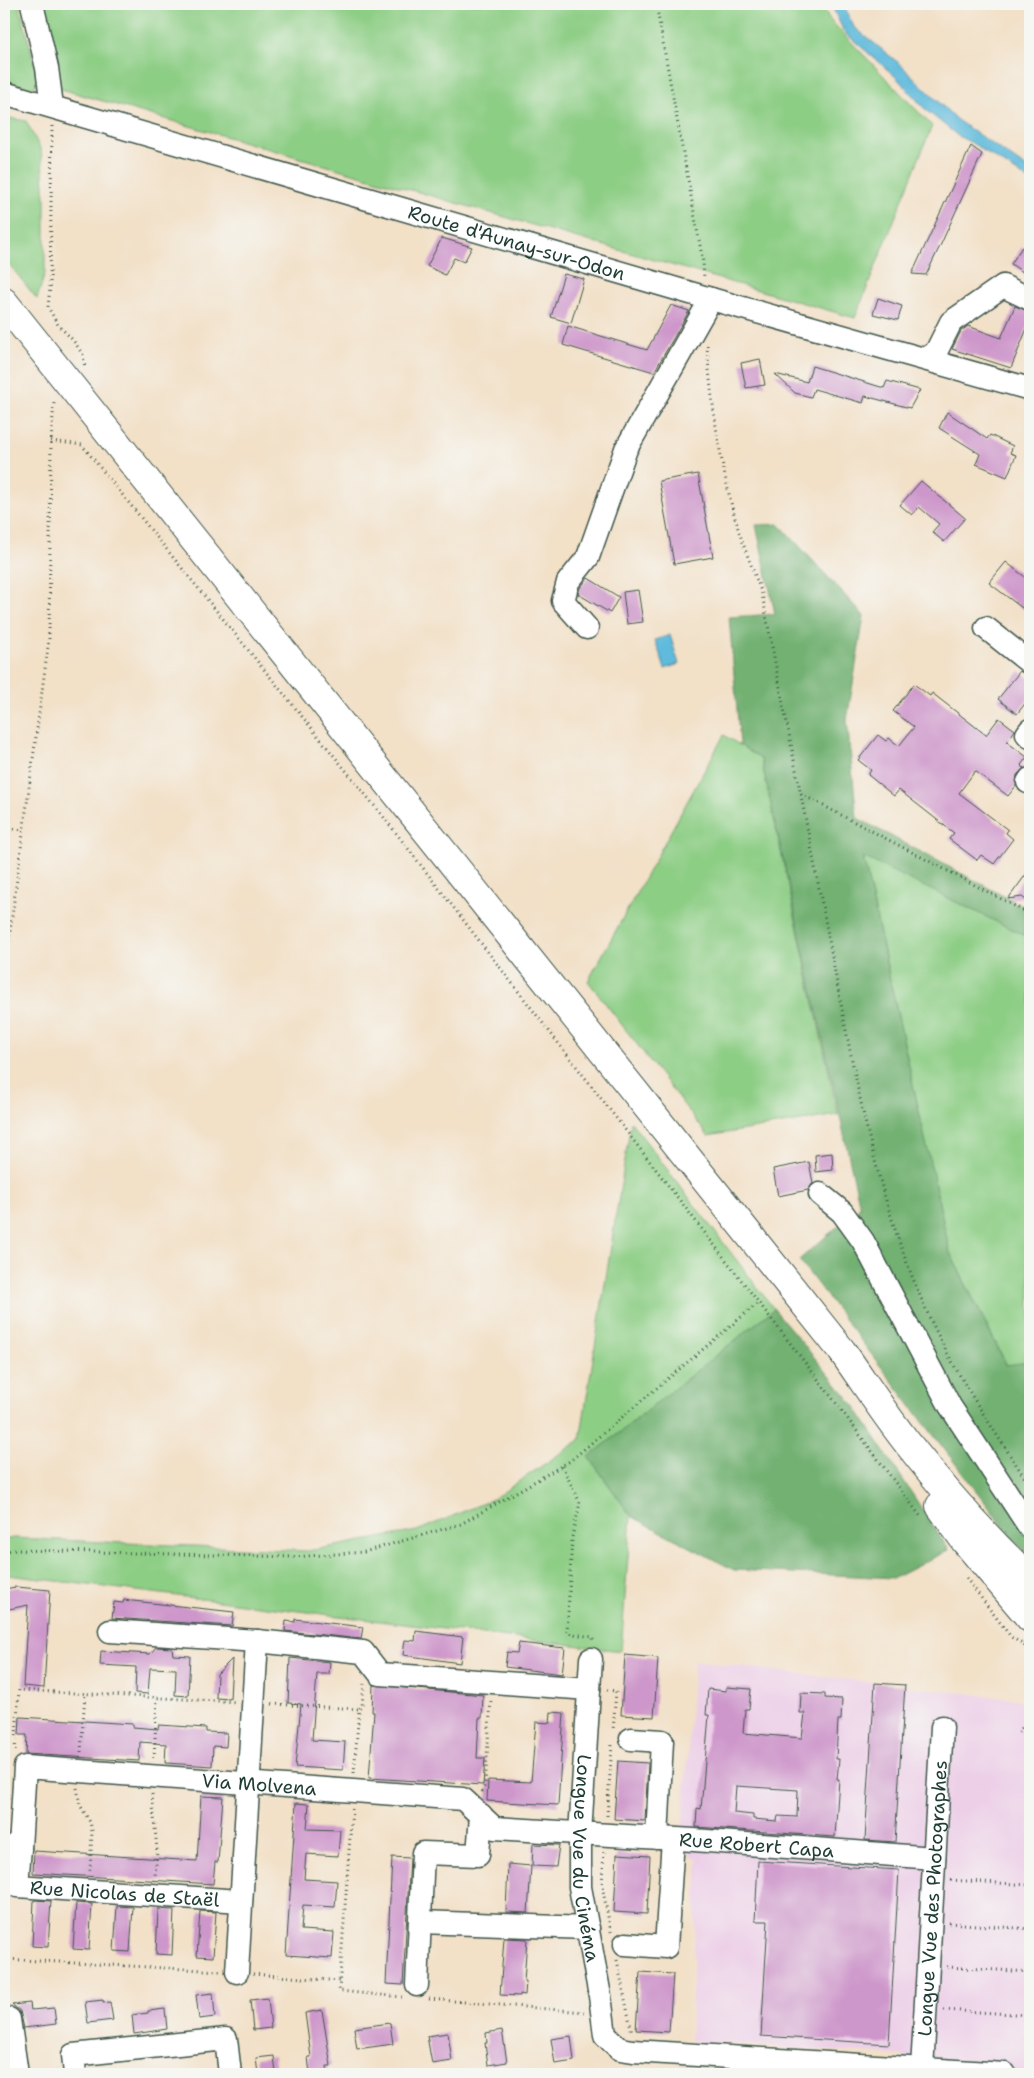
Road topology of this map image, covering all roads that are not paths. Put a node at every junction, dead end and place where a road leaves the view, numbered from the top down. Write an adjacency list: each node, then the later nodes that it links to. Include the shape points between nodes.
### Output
1 (32, 4): 3 (street)
2 (4, 93): 3 (street, Route d'Aunay-sur-Odon)
3 (52, 106): 4 (street, Route d'Aunay-sur-Odon)
4 (707, 290): 7 (street, Route d'Aunay-sur-Odon); 9 (street, via 626,449 588,557 568,582 563,601)
5 (1030, 299): 7 (street, via 1003,286 951,322 936,352)
6 (4, 302): 15 (main road, via 842,1351)
7 (926, 359): 8 (street, Route d'Aunay-sur-Odon)
8 (1030, 389)
9 (587, 628)
10 (986, 628): 11 (street)
11 (1030, 663)
12 (1030, 730): 13 (street, via 1027,734)
13 (1030, 737)
14 (820, 1194): 16 (street, via 842,1212 863,1241 950,1406)
15 (908, 1444): 17 (main road, via 959,1505); 18 (main road, via 925,1482 946,1515)
16 (1030, 1528)
17 (1030, 1578)
18 (1030, 1618)
19 (110, 1632): 20 (street)
20 (257, 1641): 22 (street, via 363,1652 380,1674); 25 (street)
21 (591, 1659): 22 (street, Longue Vue du Cinéma)
22 (589, 1689): 27 (street, Longue Vue du Cinéma)
23 (942, 1726): 30 (street, Longue Vue des Photographes)
24 (631, 1739): 28 (street, via 662,1741)
25 (248, 1783): 26 (street, Via Molvena, via 463,1799); 29 (street, Via Molvena, via 25,1767); 31 (street)
26 (480, 1815): 27 (street, Via Molvena, via 494,1828); 32 (street, via 478,1855 423,1853)
27 (580, 1834): 28 (street, Rue Robert Capa); 33 (street, Longue Vue du Cinéma, via 580,1887)
28 (665, 1838): 30 (street, Rue Robert Capa); 34 (street, via 666,1947)
29 (12, 1847): 31 (street, Rue Nicolas de Staël, via 17,1886)
30 (934, 1858): 38 (street, Longue Vue des Photographes)
31 (241, 1901): 35 (street)
32 (420, 1922): 33 (street); 36 (street)
33 (588, 1928): 39 (street, Longue Vue du Cinéma, via 605,2035 620,2049)
34 (625, 1944)
35 (237, 1972)
36 (417, 1994)
37 (9, 2019): 40 (street)
38 (922, 2069): 39 (street); 43 (street)
39 (890, 2071)
40 (17, 2074)
41 (75, 2074): 42 (street, via 73,2055 226,2039)
42 (230, 2074)
43 (1005, 2074)

